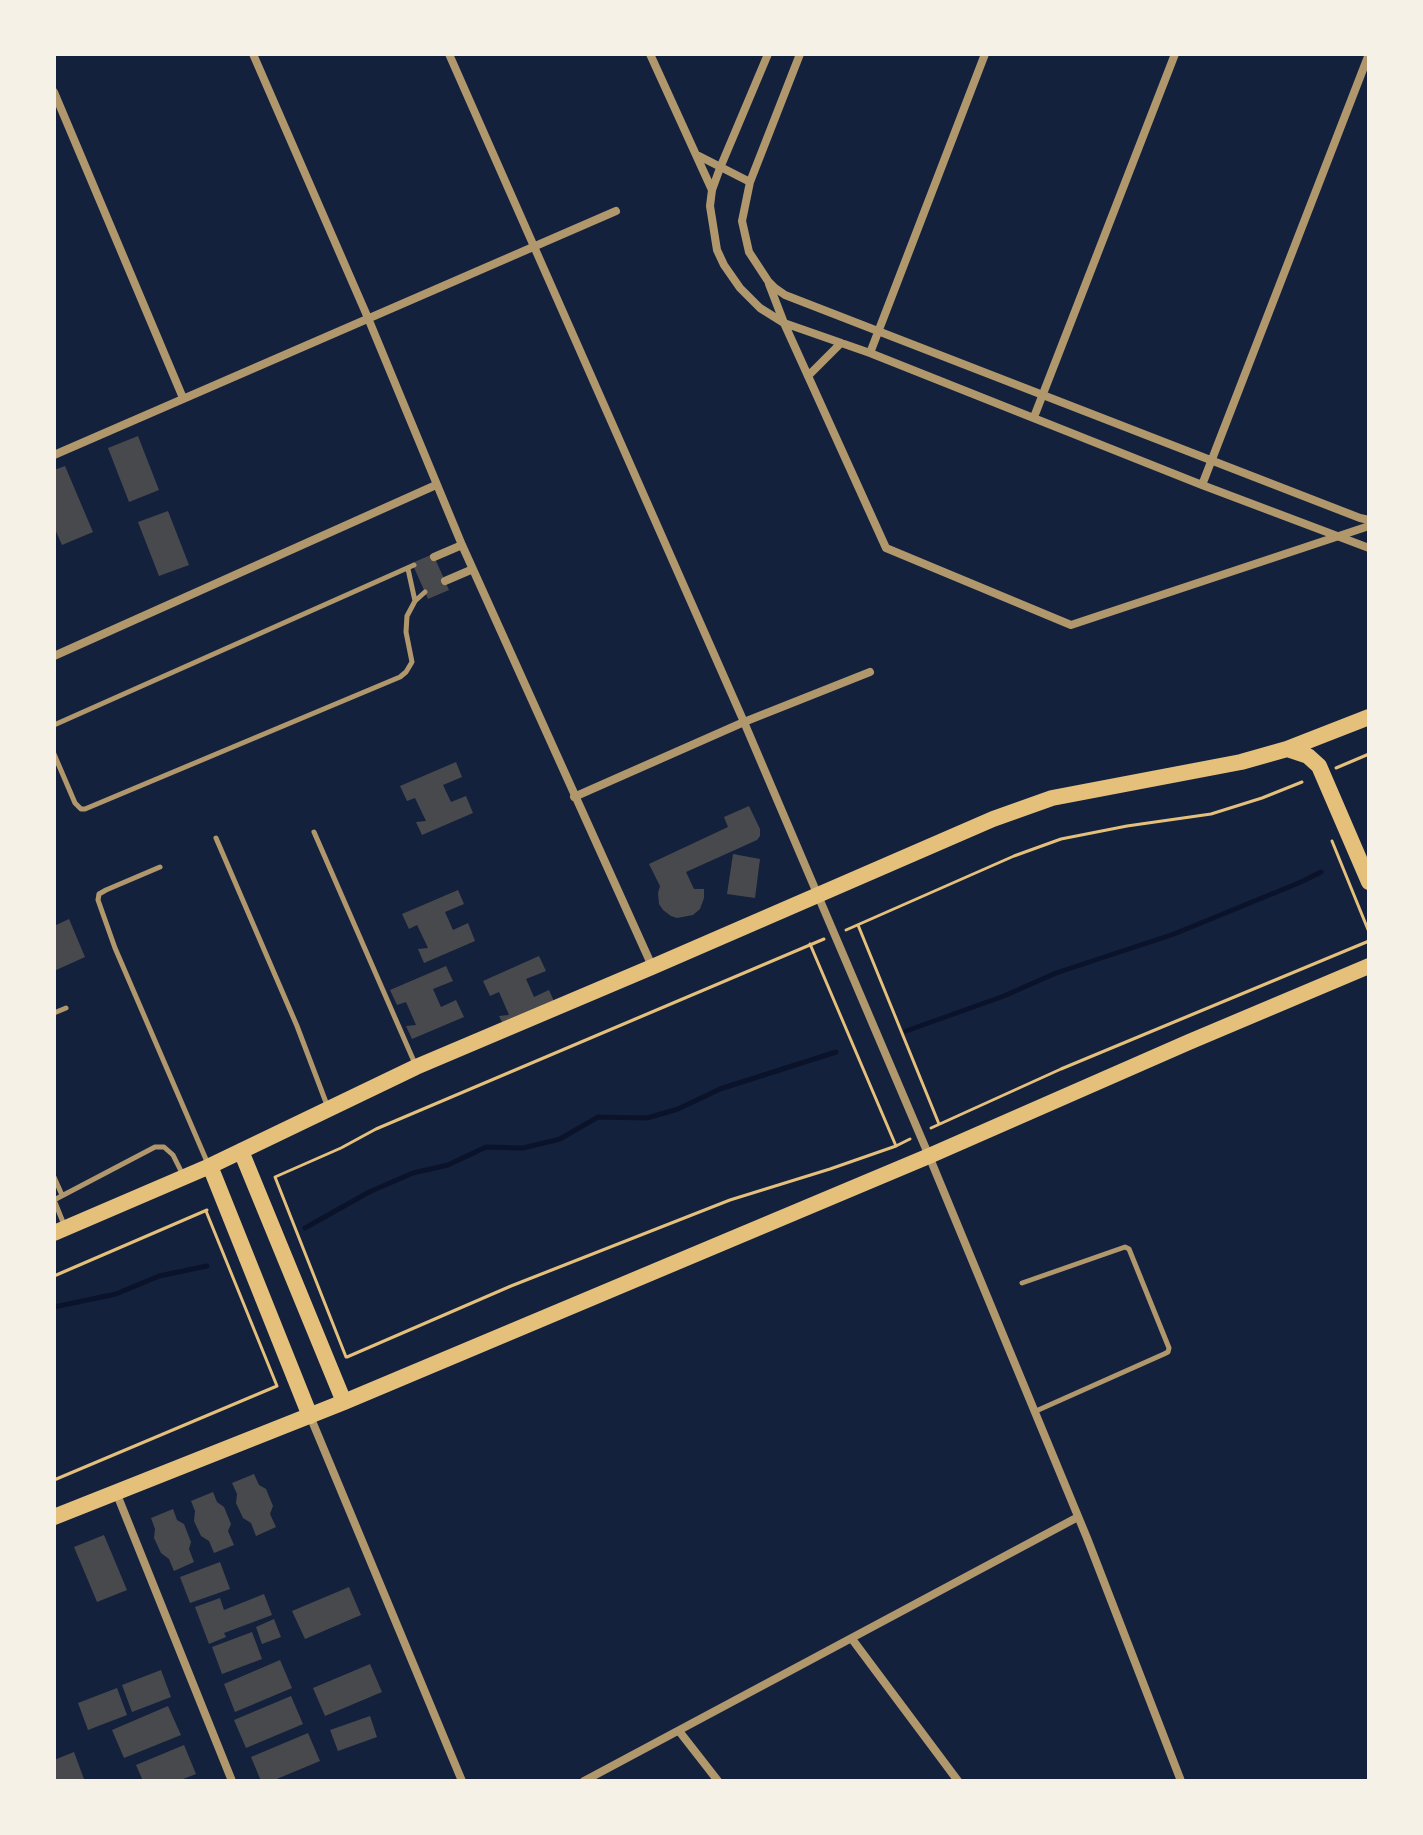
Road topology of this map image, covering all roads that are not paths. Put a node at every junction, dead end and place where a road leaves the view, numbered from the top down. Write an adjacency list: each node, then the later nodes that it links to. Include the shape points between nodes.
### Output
1 (253, 54): 17 (street)
2 (449, 54): 15 (street)
3 (650, 54): 10 (street)
4 (768, 54): 11 (street)
5 (800, 54): 12 (street)
6 (985, 54): 19 (street)
7 (1175, 54): 23 (street)
8 (1369, 54): 27 (street)
9 (54, 92): 24 (street)
10 (698, 156): 11 (street); 13 (street)
11 (720, 168): 12 (street); 13 (street)
12 (750, 182): 16 (street, via 742,221 749,252)
13 (712, 190): 18 (street, via 714,234 724,265 749,298)
14 (616, 211): 15 (street)
15 (534, 247): 17 (street); 42 (street)
16 (768, 281): 18 (street); 19 (street, via 785,295)
17 (368, 318): 24 (street); 28 (street)
18 (784, 323): 20 (street); 22 (street)
19 (878, 331): 21 (street); 23 (street)
20 (841, 343): 21 (street); 22 (street)
21 (870, 353): 25 (street)
22 (808, 376): 31 (street, via 886,548 1071,625)
23 (1042, 395): 25 (street); 27 (street)
24 (183, 398): 26 (street)
25 (1034, 417): 29 (street)
26 (54, 455)
27 (1211, 461): 29 (street); 30 (street)
28 (436, 485): 32 (street); 39 (street)
29 (1202, 485): 31 (street)
30 (1369, 523): 31 (street)
31 (1338, 536): 33 (street)
32 (462, 545): 34 (street); 35 (street)
33 (1369, 548)
34 (434, 557)
35 (473, 569): 36 (street); 48 (street)
36 (445, 581)
37 (425, 592): 38 (lane)
38 (415, 601): 43 (lane, via 411,567); 46 (lane, via 406,624 412,662 400,677 85,809 75,803)
39 (54, 656)
40 (870, 672): 42 (street)
41 (1369, 717): 44 (main road)
42 (744, 722): 48 (street); 53 (street)
43 (54, 725)
44 (1336, 731): 45 (main road); 47 (main road, via 1325,750)
45 (1287, 749): 47 (main road, via 1308,756); 53 (main road, via 1052,798)
46 (54, 754)
47 (1322, 773): 52 (main road)
48 (574, 797): 55 (street)
49 (314, 832): 58 (lane)
50 (216, 838): 59 (lane)
51 (160, 867): 62 (lane, via 106,890 98,900)
52 (1369, 882)
53 (818, 895): 55 (main road); 61 (street)
54 (1369, 966): 61 (main road)
55 (652, 967): 58 (main road)
56 (66, 1008): 57 (lane)
57 (54, 1013)
58 (416, 1067): 59 (main road)
59 (329, 1110): 60 (main road)
60 (241, 1151): 62 (main road); 69 (main road)
61 (929, 1156): 69 (main road); 70 (street)
62 (210, 1166): 64 (main road); 71 (main road)
63 (54, 1177): 65 (lane)
64 (183, 1177): 65 (lane, via 173,1155 155,1147); 67 (main road)
65 (62, 1195): 66 (lane)
66 (54, 1200): 67 (lane)
67 (60, 1230)
68 (1022, 1283): 70 (lane, via 1125,1247 1169,1348)
69 (344, 1402): 71 (main road)
70 (1035, 1412): 74 (street)
71 (310, 1416): 72 (main road); 78 (street)
72 (116, 1492): 73 (main road); 77 (street)
73 (54, 1517)
74 (1078, 1517): 75 (street); 82 (street)
75 (852, 1639): 76 (street); 81 (street)
76 (679, 1731): 79 (street); 80 (street)
77 (232, 1781)
78 (462, 1781)
79 (584, 1781)
80 (718, 1781)
81 (958, 1781)
82 (1181, 1781)

